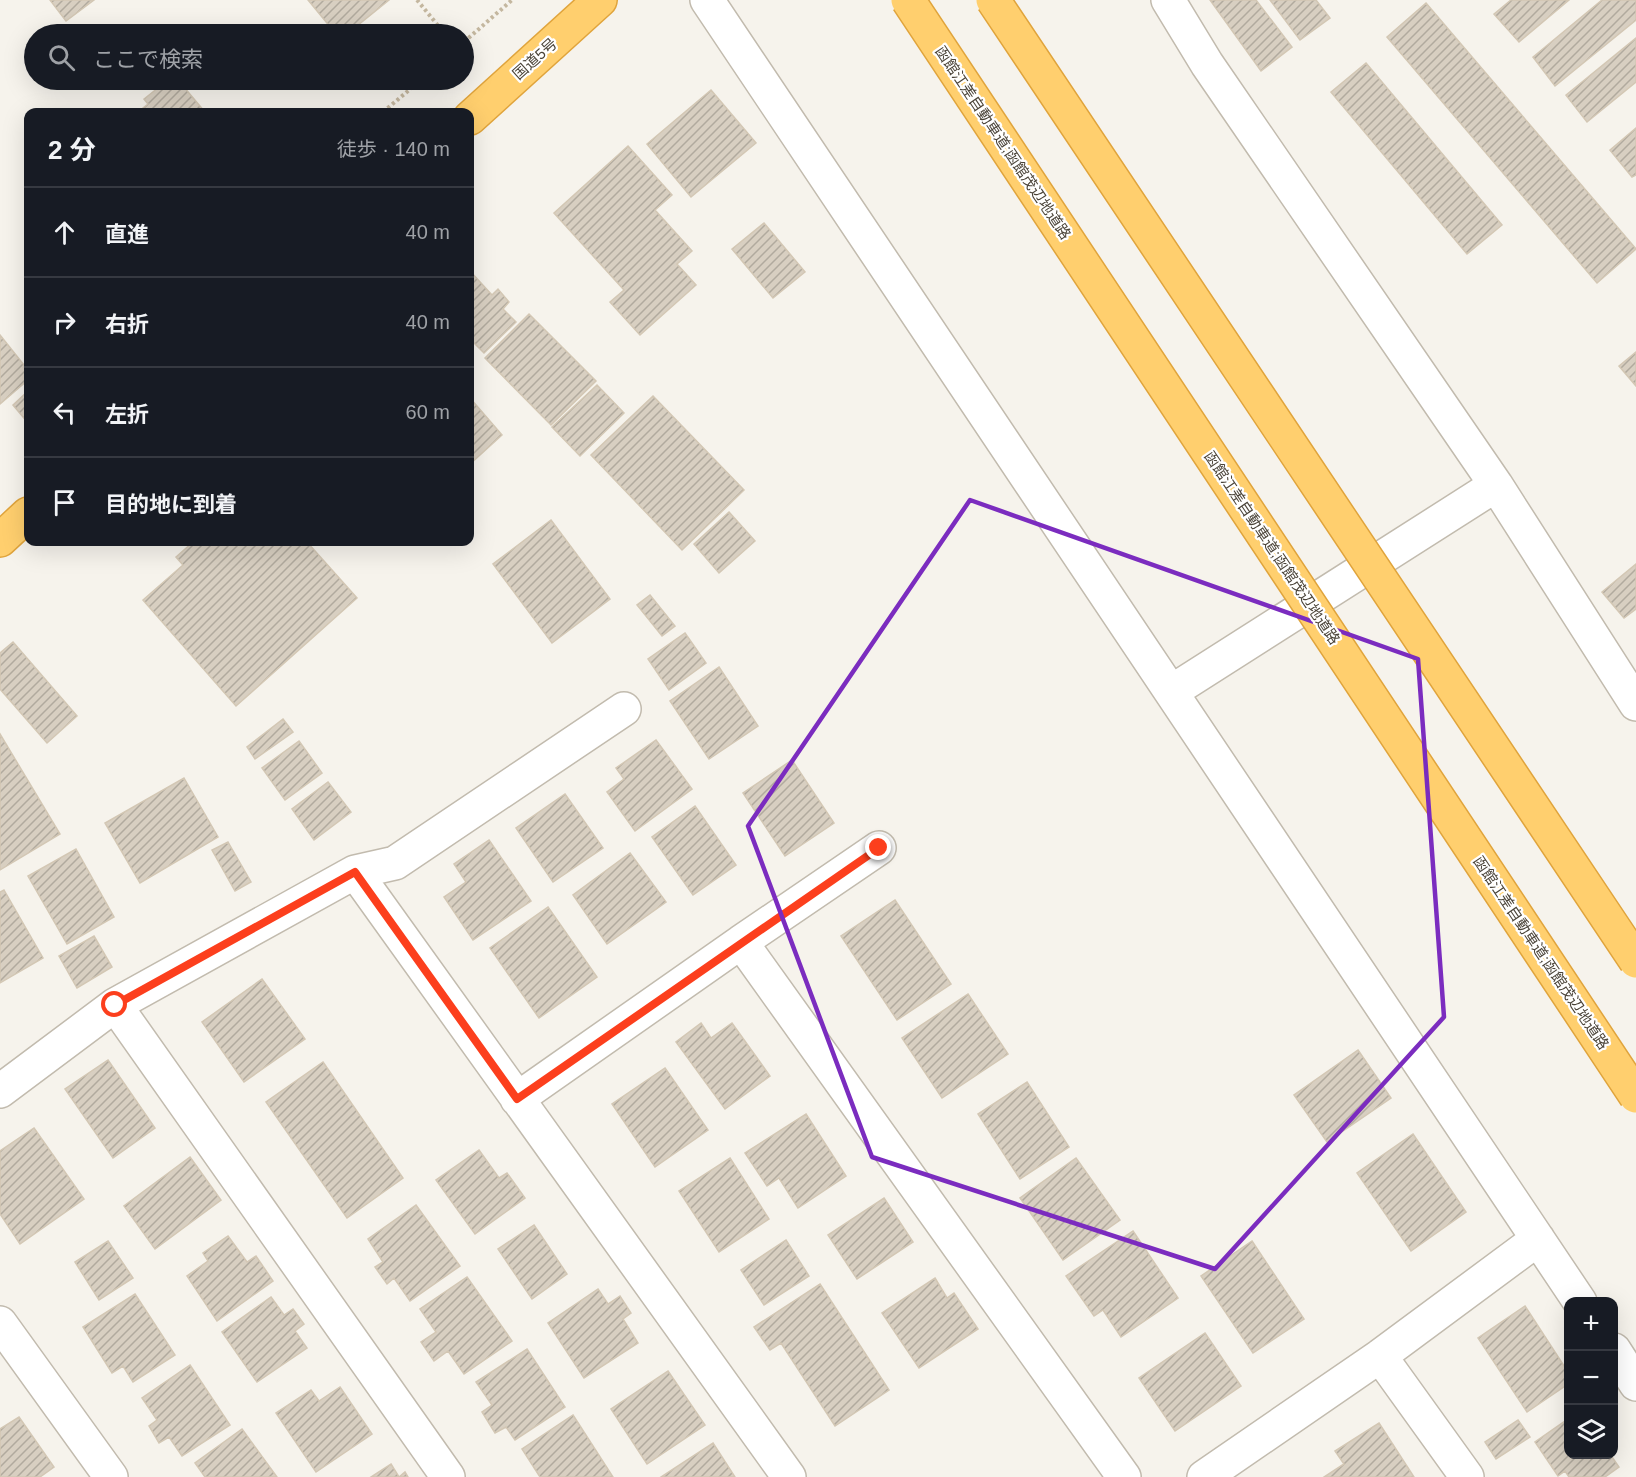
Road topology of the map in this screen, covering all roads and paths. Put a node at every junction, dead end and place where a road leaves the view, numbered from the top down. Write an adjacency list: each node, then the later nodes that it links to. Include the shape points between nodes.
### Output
1 (417, 0): 8 (path)
2 (512, 0): 9 (path)
3 (600, 0): 12 (highway, 国道5号)
4 (707, 0): 16 (street)
5 (908, 0): 25 (highway, 函館江差自動車道;函館茂辺地道路, bridge)
6 (993, 0): 22 (highway, bridge)
7 (1168, 0): 13 (street, via 1207,64)
8 (437, 24)
9 (474, 33)
10 (409, 90): 11 (path)
11 (388, 108)
12 (474, 114)
13 (1496, 485): 16 (street); 17 (street)
14 (24, 518): 15 (highway)
15 (0, 540)
16 (1171, 692): 27 (street)
17 (1636, 704)
18 (624, 709): 20 (street, via 395,862)
19 (879, 848): 21 (street)
20 (355, 872): 23 (street); 26 (street)
21 (741, 942): 26 (street); 36 (street)
22 (1636, 961)
23 (115, 1005): 24 (street); 34 (street)
24 (0, 1091)
25 (1636, 1096)
26 (517, 1099): 35 (street)
27 (1538, 1239): 28 (street); 31 (street)
28 (1577, 1297)
29 (0, 1323): 33 (street)
30 (1615, 1351): 32 (street)
31 (1380, 1356): 37 (street); 38 (street)
32 (1636, 1384)
33 (111, 1477)
34 (448, 1477)
35 (789, 1477)
36 (1124, 1477)
37 (1204, 1477)
38 (1467, 1477)

